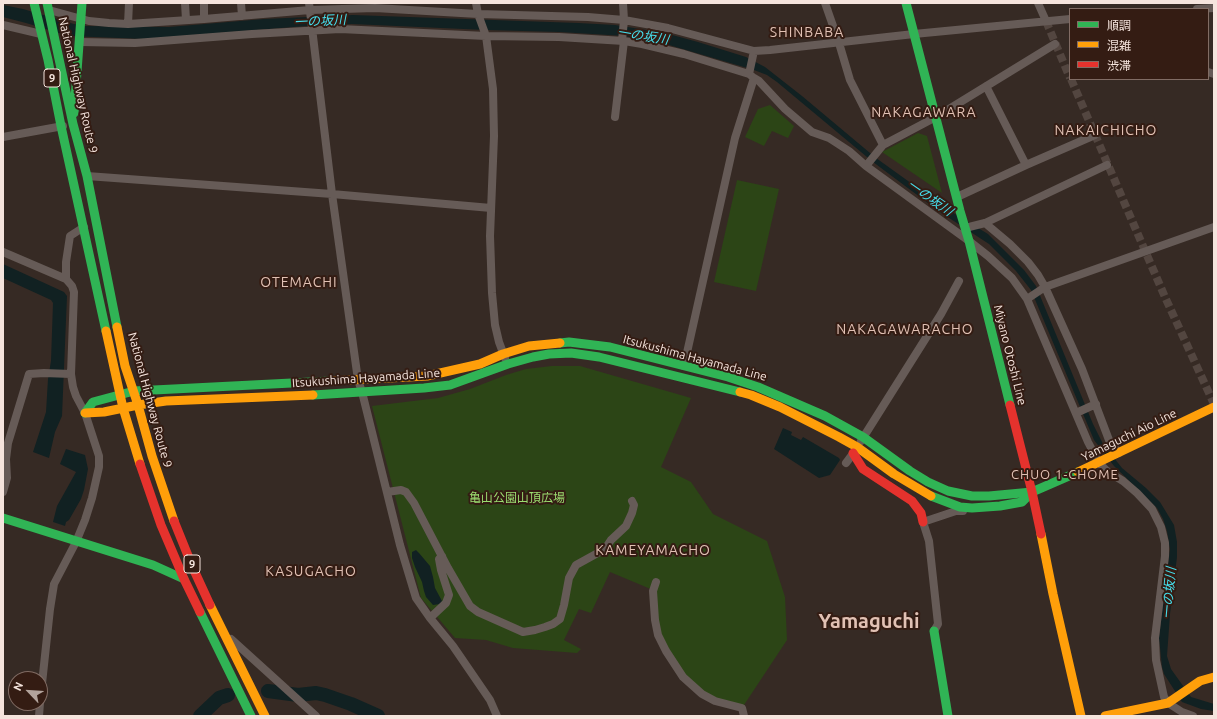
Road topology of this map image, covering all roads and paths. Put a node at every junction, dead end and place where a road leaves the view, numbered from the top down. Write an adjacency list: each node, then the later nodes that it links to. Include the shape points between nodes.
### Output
1 (82, 3): 19 (main road)
2 (129, 3): 22 (street)
3 (185, 3): 18 (street)
4 (204, 3): 16 (street)
5 (242, 3): 14 (street)
6 (476, 3): 15 (street)
7 (623, 3): 20 (street)
8 (825, 3): 30 (street)
9 (906, 3): 27 (main road, Miyano Otoshi Line)
10 (1038, 3): 21 (street)
11 (35, 7): 25 (main road, National Highway Route 9 / 9)
12 (49, 9): 19 (street); 37 (main road, National Highway Route 9 / 9)
13 (310, 9): 14 (street); 15 (street, via 375,8); 24 (street)
14 (242, 16): 16 (street)
15 (478, 16): 20 (street, via 588,17); 26 (street)
16 (204, 19): 18 (street)
17 (1069, 19): 21 (street)
18 (186, 20): 22 (street)
19 (81, 21): 22 (street); 29 (main road)
20 (624, 21): 28 (street); 32 (street, via 668,28)
21 (1046, 21): 27 (street)
22 (128, 24)
23 (3, 26): 25 (street)
24 (312, 28): 26 (street); 29 (street, via 135,43); 46 (street)
25 (41, 33): 38 (main road, National Highway Route 9 / 9)
26 (485, 34): 28 (street); 48 (street, via 493,89)
27 (914, 34): 30 (street); 36 (main road, Miyano Otoshi Line)
28 (623, 40): 33 (street, via 684,54); 35 (street)
29 (80, 41): 37 (main road)
30 (839, 43): 32 (street); 41 (street, via 850,80)
31 (1055, 44): 34 (street)
32 (753, 52): 33 (street)
33 (751, 74): 42 (street, via 785,110 812,132 829,138); 61 (street)
34 (986, 86): 36 (street); 43 (street)
35 (615, 117)
36 (936, 117): 41 (street); 47 (main road, Miyano Otoshi Line)
37 (73, 124): 38 (street); 45 (main road, National Highway Route 9 / 9)
38 (61, 126): 40 (street); 50 (main road, National Highway Route 9 / 9)
39 (1095, 136): 43 (street)
40 (3, 137)
41 (883, 144): 42 (street)
42 (867, 165): 53 (street)
43 (1026, 165): 47 (street)
44 (1107, 165): 49 (street)
45 (88, 176): 46 (street); 64 (main road, National Highway Route 9 / 9, via 125,366)
46 (332, 194): 48 (street); 63 (street)
47 (957, 197): 52 (main road, Miyano Otoshi Line)
48 (491, 208): 59 (street, via 493,310)
49 (981, 224): 52 (street); 57 (street, via 1010,244 1028,262)
50 (84, 227): 55 (street, via 70,236); 66 (main road, National Highway Route 9 / 9)
51 (1214, 227): 57 (street)
52 (965, 228): 53 (main road, Miyano Otoshi Line)
53 (969, 241): 58 (street, via 1012,278); 81 (main road, Miyano Otoshi Line)
54 (3, 252): 55 (street)
55 (66, 279): 62 (street, via 74,292)
56 (959, 281): 73 (street)
57 (1044, 289): 58 (street); 68 (street, via 1082,369)
58 (1027, 299): 71 (street)
59 (503, 354): 60 (street); 61 (main road, Itsukushima Hayamada Line, via 530,346 569,342 610,347); 63 (main road, Itsukushima Hayamada Line, via 480,364 427,376)
60 (508, 364): 65 (main road, Itsukushima Hayamada Line, via 450,385); 74 (main road, Itsukushima Hayamada Line, via 549,354 571,353 599,357 724,387 780,406)
61 (684, 366): 73 (main road, Itsukushima Hayamada Line, via 758,387 818,413)
62 (69, 374): 72 (street); 78 (street, via 29,374 8,443)
63 (358, 380): 64 (main road, Itsukushima Hayamada Line); 65 (street)
64 (134, 391): 66 (main road, Itsukushima Hayamada Line); 67 (main road, National Highway Route 9 / 9)
65 (362, 392): 67 (main road, Itsukushima Hayamada Line, via 166,401); 80 (street)
66 (120, 394): 70 (main road, National Highway Route 9 / 9); 72 (main road, Itsukushima Hayamada Line, via 93,402)
67 (138, 405): 70 (main road, Itsukushima Hayamada Line); 92 (main road, National Highway Route 9 / 9, via 172,519)
68 (1093, 405): 71 (street); 75 (street)
69 (1214, 407): 75 (main road, Yamaguchi Aio Line)
70 (123, 408): 72 (main road, Itsukushima Hayamada Line); 88 (main road, National Highway Route 9 / 9, via 161,525)
71 (1078, 412): 77 (street, via 1088,442)
72 (85, 414): 86 (street, via 99,456 99,467 92,498)
73 (863, 437): 74 (street); 81 (main road, Itsukushima Hayamada Line, via 910,471 948,491 972,496)
74 (855, 450): 76 (street); 83 (main road, Itsukushima Hayamada Line, via 932,497 960,507); 85 (main road, via 863,469 912,501 921,513)
75 (1119, 453): 77 (main road, Yamaguchi Aio Line)
76 (846, 463)
77 (1099, 463): 81 (main road, Yamaguchi Aio Line); 95 (street, via 1137,493 1152,509 1161,527 1165,556 1155,653 1164,697)
78 (5, 477): 79 (street)
79 (3, 492)
80 (387, 492): 87 (street, via 406,492); 90 (street, via 416,598)
81 (1032, 492): 83 (main road, Itsukushima Hayamada Line, via 1022,502); 102 (main road, Miyano Otoshi Line)
82 (632, 501): 87 (street, via 634,505 626,526 605,549 576,565 569,578 560,619 554,624 535,630 523,632 470,606)
83 (984, 507): 85 (street, via 973,512 956,511)
84 (3, 518): 86 (main road)
85 (923, 522): 91 (street, via 929,541 938,624)
86 (76, 542): 88 (main road, via 153,565); 93 (street, via 54,584)
87 (442, 556): 90 (street, via 439,559 449,596 446,603)
88 (184, 579): 96 (main road, National Highway Route 9 / 9)
89 (656, 582): 100 (street, via 653,591 658,634 683,677 702,694 715,701 742,708)
90 (430, 618): 99 (street, via 457,651 490,700)
91 (934, 631): 101 (main road)
92 (225, 635): 97 (main road, National Highway Route 9 / 9); 98 (street)
93 (43, 671)
94 (1214, 677): 95 (main road, via 1200,681)
95 (1171, 701): 103 (main road); 104 (street, via 1182,712)
96 (251, 716)
97 (265, 716)
98 (316, 716)
99 (497, 716)
100 (744, 716)
101 (948, 716)
102 (1080, 716)
103 (1105, 716)
104 (1193, 716)

